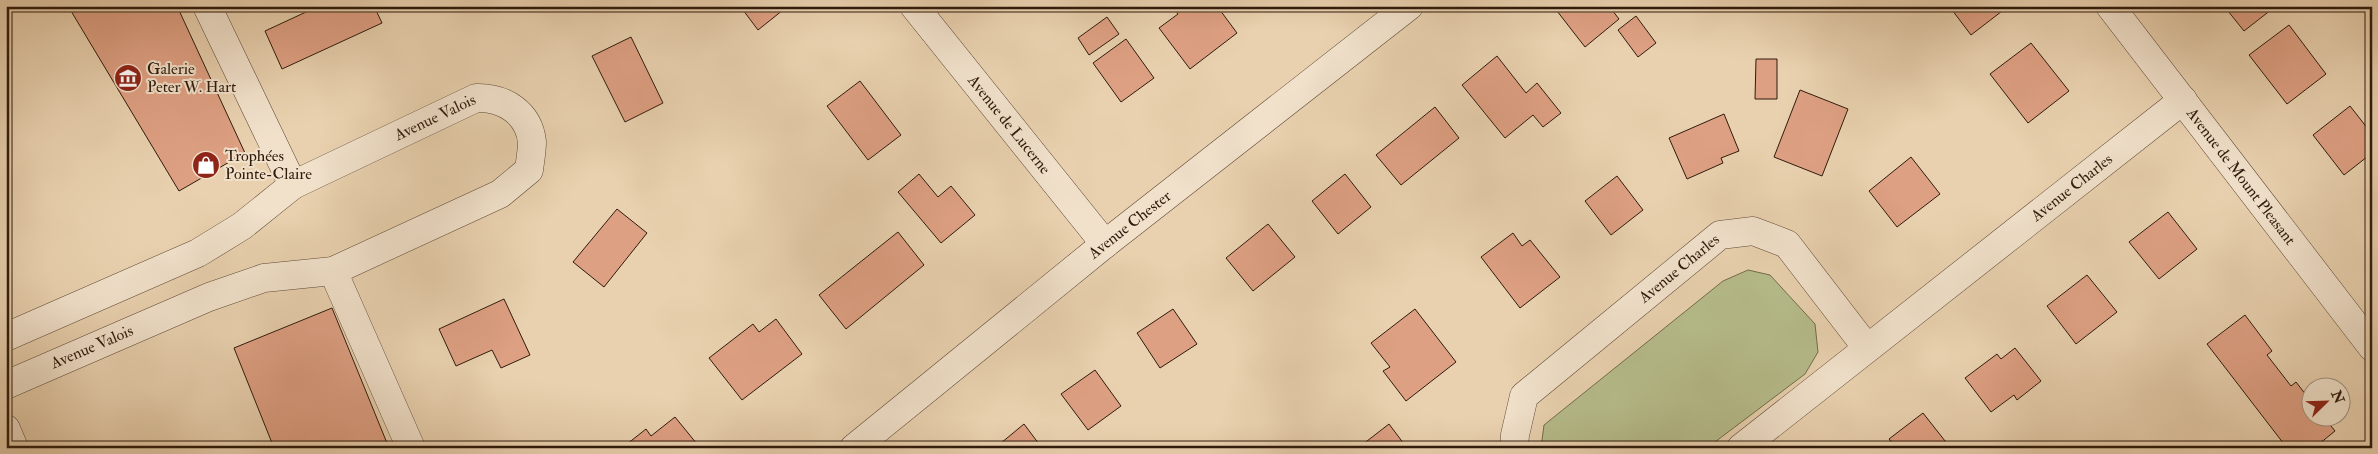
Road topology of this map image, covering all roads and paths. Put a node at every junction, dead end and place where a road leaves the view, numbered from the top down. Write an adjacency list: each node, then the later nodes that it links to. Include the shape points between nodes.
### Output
1 (207, 6): 6 (street)
2 (914, 6): 7 (street, Avenue de Lucerne)
3 (1409, 6): 7 (street, Avenue Chester)
4 (2110, 6): 5 (street, Avenue de Mount Pleasant)
5 (2183, 100): 10 (street, Avenue de Mount Pleasant); 11 (street, Avenue Charles)
6 (293, 185): 8 (street, Avenue Valois, via 476,98 507,104 529,124 532,144 529,170 500,194); 9 (street, Avenue Valois, via 242,226 198,253)
7 (1105, 244): 16 (street, Avenue Chester)
8 (333, 270): 12 (street, Avenue Valois, via 264,278 208,298); 15 (street)
9 (6, 337)
10 (2372, 347)
11 (1867, 348): 17 (street, Avenue Charles, via 1787,244 1753,231 1720,235 1524,396); 18 (street, Avenue Charles)
12 (6, 385)
13 (6, 429): 14 (street)
14 (14, 448)
15 (411, 448)
16 (854, 448)
17 (1514, 448)
18 (1741, 448)

